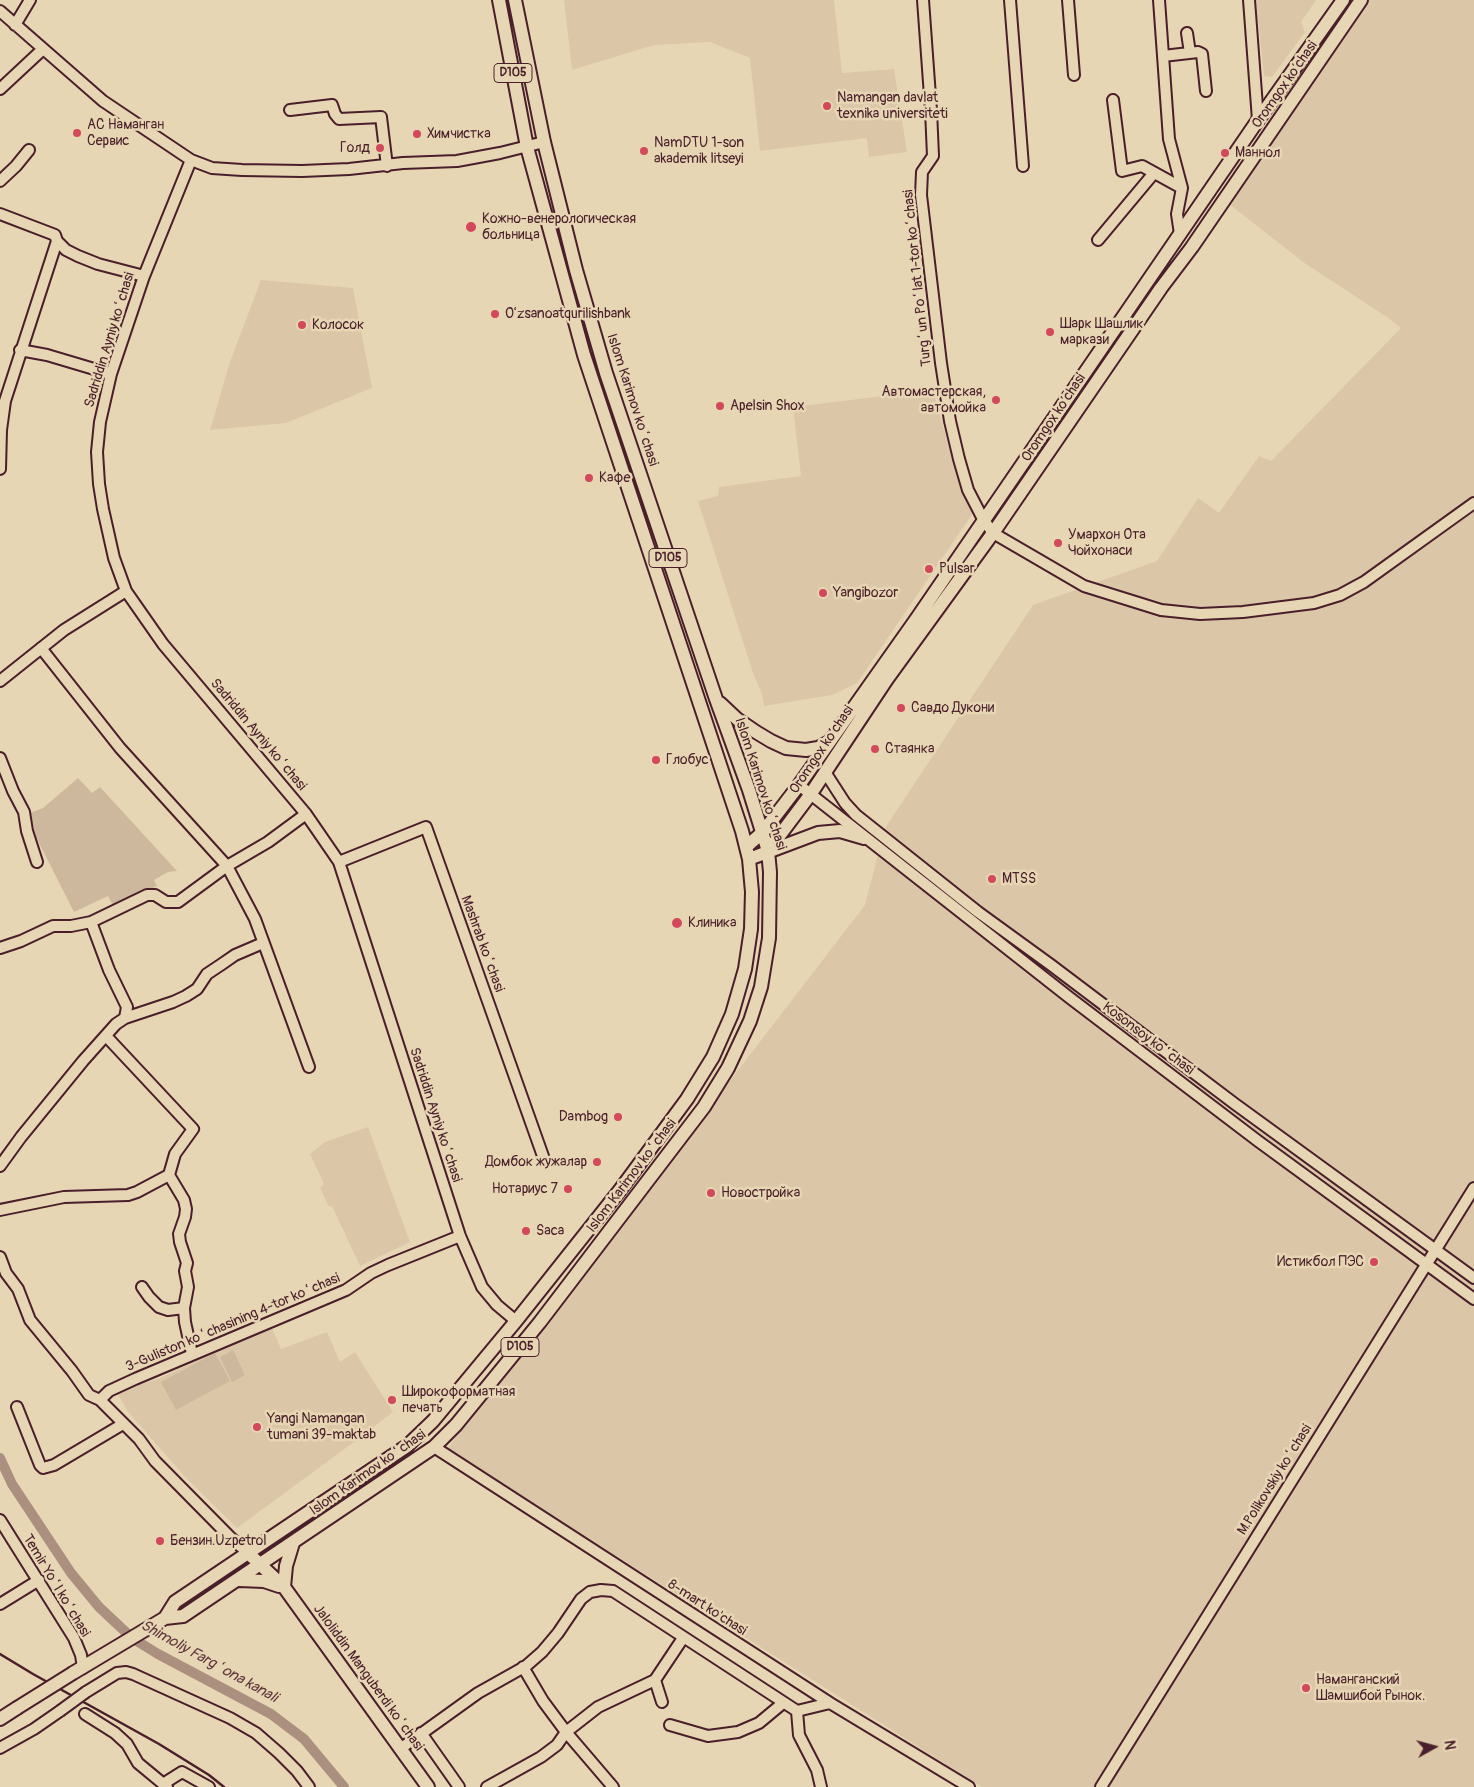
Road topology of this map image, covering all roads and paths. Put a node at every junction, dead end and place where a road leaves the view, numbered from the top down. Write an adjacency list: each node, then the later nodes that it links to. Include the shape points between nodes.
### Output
1 (30, 0): 12 (street)
2 (499, 0): 25 (main road, Islom Karimov koʻchasi / D105)
3 (515, 0): 23 (main road, Islom Karimov koʻchasi / D105)
4 (923, 0): 44 (street, Turgʻun Poʻlat 1-tor koʻchasi, via 933,156 922,172 927,252 950,421 970,496)
5 (1010, 0): 30 (street)
6 (1068, 0): 17 (street)
7 (1159, 0): 16 (street)
8 (1249, 0): 22 (street)
9 (1343, 0): 22 (main road, Oromgox ko‘chasi)
10 (1361, 0): 27 (main road, Oromgox ko‘chasi)
11 (0, 10): 12 (street)
12 (15, 25): 14 (street)
13 (1187, 33): 15 (street)
14 (43, 49): 18 (street); 28 (street, via 104,101)
15 (1190, 53): 16 (street); 19 (street, via 1202,54)
16 (1163, 56): 33 (street, via 1169,139)
17 (1074, 75)
18 (0, 89)
19 (1206, 92)
20 (1113, 100): 31 (street, via 1122,171 1142,166)
21 (290, 110): 29 (street, via 332,105 339,119 381,117)
22 (1258, 120): 24 (main road, Oromgox ko‘chasi)
23 (544, 142): 25 (street); 49 (main road, Islom Karimov koʻchasi / D105, via 606,373)
24 (1242, 144): 27 (street); 35 (main road, Oromgox ko‘chasi)
25 (527, 147): 29 (street, via 457,161); 59 (main road, Islom Karimov koʻchasi / D105, via 589,371)
26 (29, 150): 32 (street)
27 (1255, 154): 45 (main road, Oromgox ko‘chasi)
28 (191, 160): 29 (street, via 212,168 242,170 302,171); 38 (street, Sadriddin Ayniy koʻchasi)
29 (387, 166)
30 (1022, 166)
31 (1154, 173): 33 (street); 36 (street)
32 (0, 181)
33 (1182, 188): 35 (street, via 1177,214)
34 (0, 214): 37 (street, via 55,235)
35 (1180, 234): 44 (main road, Oromgox ko‘chasi)
36 (1098, 240)
37 (57, 241): 38 (street, via 78,256); 39 (street)
38 (144, 276): 40 (street, Sadriddin Ayniy koʻchasi)
39 (20, 350): 40 (street); 41 (street)
40 (111, 374): 46 (street, Sadriddin Ayniy koʻchasi, via 100,422 97,452 99,484 114,558)
41 (3, 401): 42 (street)
42 (0, 469)
43 (1474, 503): 45 (street, via 1364,582 1340,595 1314,603 1243,612 1200,614 1160,610 1084,586)
44 (983, 519): 45 (street, Turgʻun Poʻlat 1-tor koʻchasi); 50 (main road, Oromgox ko‘chasi)
45 (994, 533): 52 (main road, Oromgox ko‘chasi, via 887,679)
46 (126, 591): 47 (street); 55 (street, Sadriddin Ayniy koʻchasi, via 163,644)
47 (41, 648): 48 (street); 62 (street, via 120,748)
48 (0, 681)
49 (716, 699): 50 (main road, via 741,722 778,745 806,750); 56 (main road, Islom Karimov koʻchasi / D105)
50 (828, 742): 53 (main road, Oromgox ko‘chasi)
51 (0, 758): 60 (street, via 24,812)
52 (825, 772): 54 (main road, Oromgox ko‘chasi); 75 (street, Kosonsoy koʻchasi, via 856,815 891,844 1236,1104)
53 (799, 785): 54 (street, Kosonsoy koʻchasi); 56 (main road, Oromgox ko‘chasi)
54 (810, 795): 57 (street, Kosonsoy koʻchasi); 58 (main road, Oromgox ko‘chasi)
55 (306, 814): 61 (street, Sadriddin Ayniy koʻchasi); 62 (street)
56 (763, 832): 58 (main road, Islom Karimov koʻchasi / D105); 59 (main road, Oromgox ko‘chasi)
57 (864, 838): 58 (main road, via 830,831); 77 (street, Kosonsoy koʻchasi, via 1252,1136)
58 (768, 851): 59 (main road); 87 (main road, Islom Karimov koʻchasi / D105, via 768,938 761,987 750,1021 728,1068 704,1107 540,1322)
59 (747, 853): 82 (main road, Islom Karimov koʻchasi / D105, via 752,892 745,969 732,1014 713,1057 688,1099 654,1145)
60 (37, 862)
61 (339, 862): 69 (street, Mashrab koʻchasi, via 426,827); 74 (street, Sadriddin Ayniy koʻchasi)
62 (227, 866): 63 (street, via 178,902 166,902 156,895 147,895); 64 (street)
63 (91, 922): 65 (street, via 53,926); 66 (street, via 126,1007)
64 (263, 943): 66 (street, via 235,955 207,974 197,989 186,996); 68 (street)
65 (0, 948)
66 (125, 1018): 67 (street)
67 (106, 1036): 70 (street, via 20,1137); 71 (street, via 193,1129 175,1154)
68 (309, 1067)
69 (544, 1159)
70 (0, 1166)
71 (169, 1175): 73 (street, via 128,1194 64,1198); 81 (street, via 186,1209 179,1234 187,1263 188,1287)
72 (1474, 1188): 75 (street, M.Polikovskiy koʻchasi)
73 (0, 1210)
74 (460, 1236): 82 (street, Sadriddin Ayniy koʻchasi, via 482,1287); 83 (street, 3-Guliston koʻchasining 4-tor koʻchasi, via 371,1273 346,1290)
75 (1436, 1248): 77 (street, M.Polikovskiy koʻchasi); 78 (street, Kosonsoy koʻchasi)
76 (0, 1257): 84 (street, via 30,1320 89,1395)
77 (1426, 1263): 80 (street, Kosonsoy koʻchasi); 123 (street, M.Polikovskiy koʻchasi)
78 (1474, 1278)
79 (142, 1286): 81 (street, via 159,1307 168,1310)
80 (1474, 1299)
81 (184, 1308): 83 (street)
82 (516, 1321): 90 (main road, Islom Karimov koʻchasi / D105, via 433,1421 407,1446)
83 (192, 1354): 84 (street, 3-Guliston koʻchasining 4-tor koʻchasi, via 109,1391)
84 (100, 1400): 86 (street)
85 (17, 1408): 86 (street, via 43,1468 54,1465)
86 (124, 1424): 90 (street, via 155,1461 230,1538)
87 (434, 1448): 89 (main road, Islom Karimov koʻchasi / D105); 103 (street, 8-mart ko'chasi)
88 (0, 1520): 92 (street, Temir Yoʻl koʻchasi)
89 (293, 1543): 91 (main road, Islom Karimov koʻchasi / D105); 94 (main road)
90 (248, 1552): 91 (main road, Jaloliddin Manguberdi koʻchasi); 96 (main road, Islom Karimov koʻchasi / D105, via 175,1602)
91 (260, 1565): 93 (main road, Islom Karimov koʻchasi / D105); 94 (main road, Jaloliddin Manguberdi koʻchasi)
92 (38, 1580): 95 (street); 99 (street, Temir Yoʻl koʻchasi, via 74,1638 81,1655)
93 (239, 1580): 94 (main road, via 264,1581); 96 (main road, Islom Karimov koʻchasi / D105, via 183,1616)
94 (284, 1587): 111 (main road, Jaloliddin Manguberdi koʻchasi)
95 (0, 1604)
96 (165, 1618): 99 (main road, Islom Karimov koʻchasi / D105)
97 (683, 1638): 98 (street, via 613,1591 601,1590 580,1599 558,1633); 100 (street); 102 (street)
98 (523, 1667): 108 (street); 109 (street)
99 (78, 1671): 106 (main road, Islom Karimov koʻchasi / D105, bridge)
100 (655, 1680): 101 (street); 109 (street, via 598,1707)
101 (662, 1702)
102 (783, 1703): 104 (street); 107 (street, via 759,1723 738,1732 708,1736)
103 (830, 1703): 104 (street); 112 (street, 8-mart ko'chasi)
104 (797, 1711): 114 (street, via 799,1735)
105 (84, 1714): 113 (street, via 115,1733 127,1744 138,1763)
106 (0, 1717)
107 (670, 1725)
108 (421, 1732): 111 (street); 118 (street)
109 (566, 1732): 119 (street, via 557,1745 541,1757); 120 (street)
110 (0, 1748): 116 (street, bridge, via 117,1673 126,1672 230,1718 256,1733 279,1753)
111 (400, 1749): 117 (main road, Jaloliddin Manguberdi koʻchasi)
112 (953, 1778): 121 (street); 122 (street, 8-mart ko'chasi)
113 (165, 1785): 115 (street, via 182,1772)
114 (823, 1785)
115 (209, 1787)
116 (308, 1787)
117 (428, 1787)
118 (459, 1787)
119 (487, 1787)
120 (613, 1787)
121 (947, 1787)
122 (969, 1787)
123 (1101, 1787)

